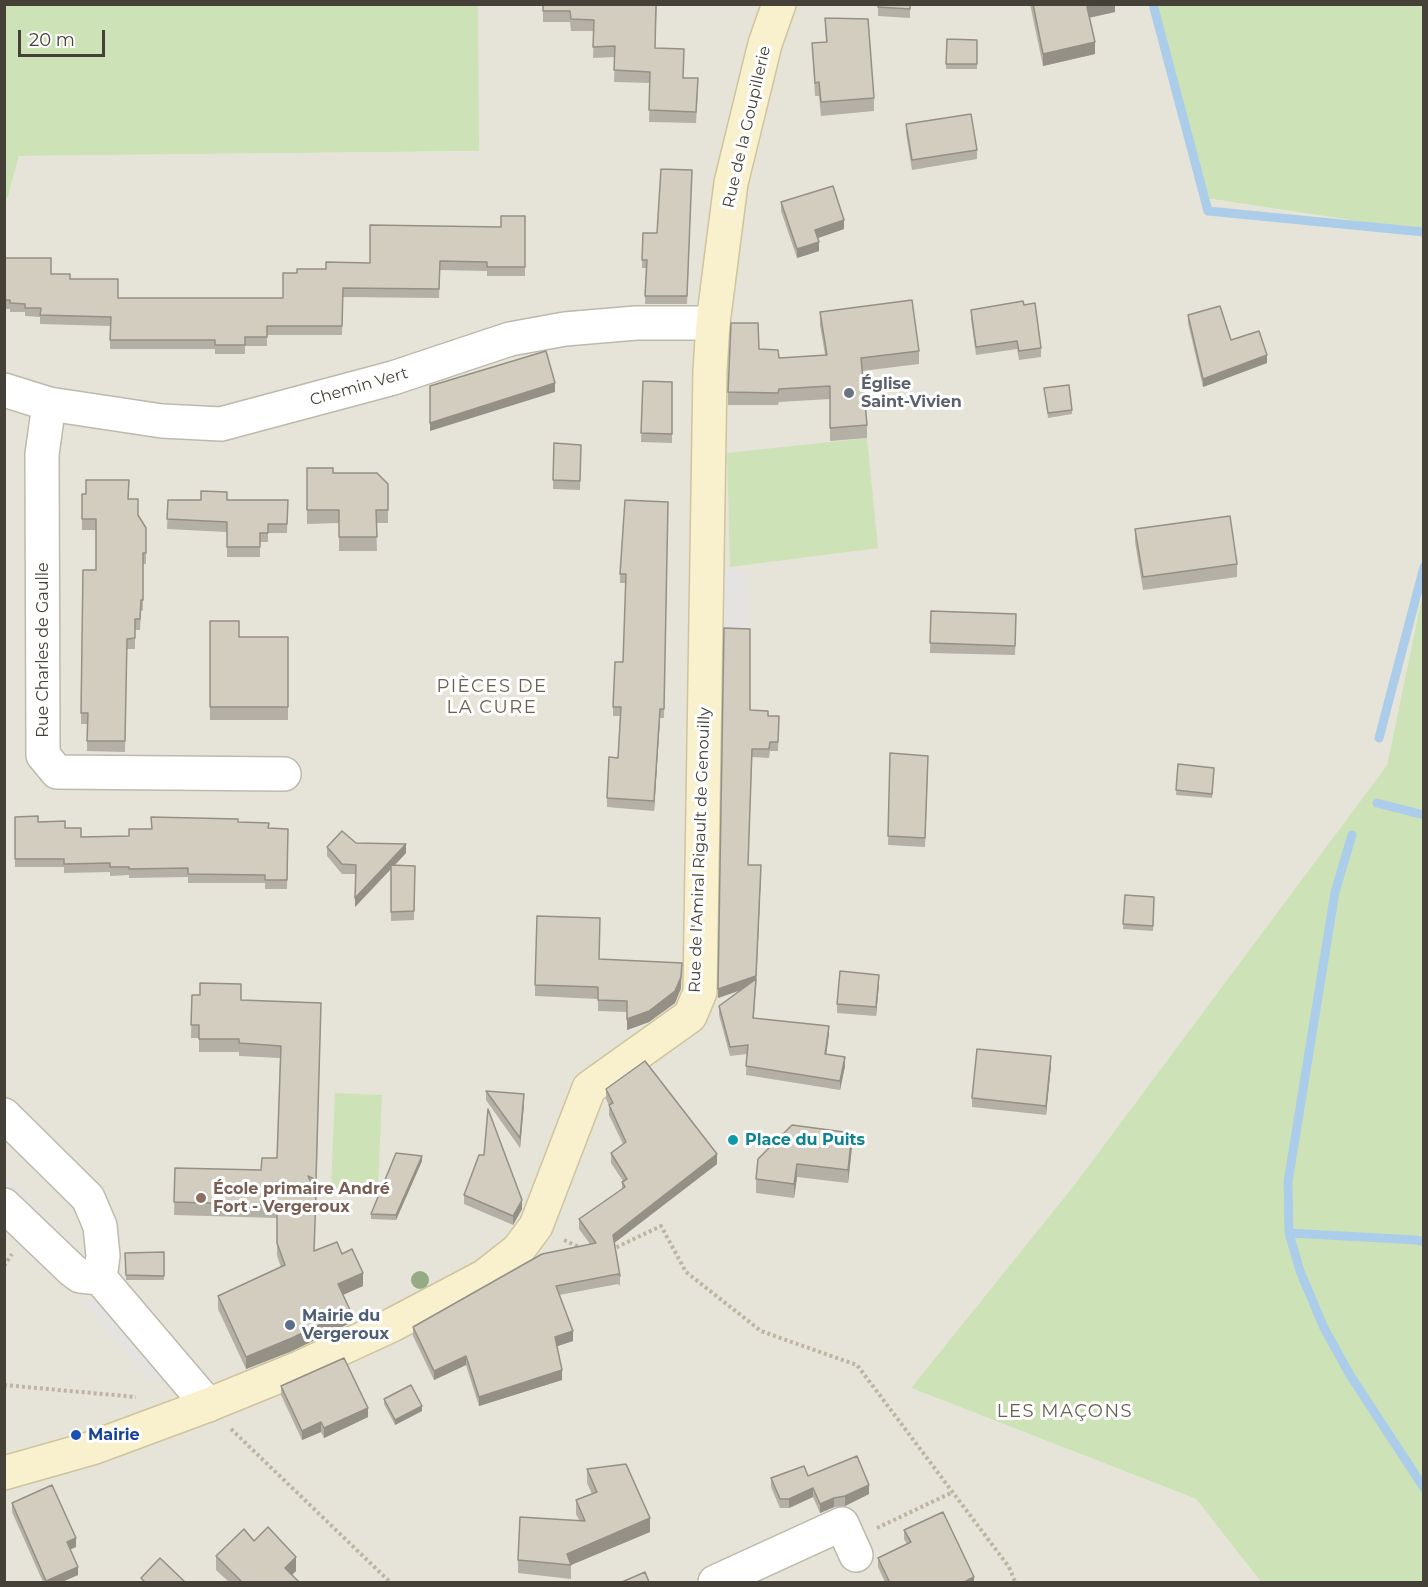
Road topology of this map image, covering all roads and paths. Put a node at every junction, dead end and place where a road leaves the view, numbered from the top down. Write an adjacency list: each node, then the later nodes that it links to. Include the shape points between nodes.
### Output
1 (779, 4): 2 (street, Rue de la Goupillerie, via 765,44 731,183)
2 (713, 323): 4 (street, Chemin Vert, via 565,328 510,339 393,378 221,424 162,421); 8 (street, Rue de l'Amiral Rigault de Genouilly, via 700,992 690,1016 589,1088)
3 (4, 390): 4 (street, Chemin Vert)
4 (49, 404): 5 (street, Rue Charles de Gaulle, via 42,454 43,755 57,772)
5 (284, 774)
6 (4, 1115): 11 (street, via 88,1198 100,1226)
7 (4, 1204): 11 (street, via 72,1270 80,1276)
8 (536, 1226): 9 (path); 14 (street, Rue de l'Amiral Rigault de Genouilly, via 518,1250 485,1276 371,1335)
9 (589, 1252)
10 (607, 1253): 19 (path, via 661,1226 686,1272 761,1331 857,1365 1009,1567)
11 (100, 1278): 14 (street)
12 (4, 1386): 13 (path)
13 (139, 1398)
14 (208, 1405): 15 (street, Rue de l'Amiral Rigault de Genouilly, via 92,1448); 17 (path)
15 (4, 1473)
16 (856, 1555): 18 (street, via 842,1524)
17 (390, 1582)
18 (715, 1582)
19 (1015, 1582)

